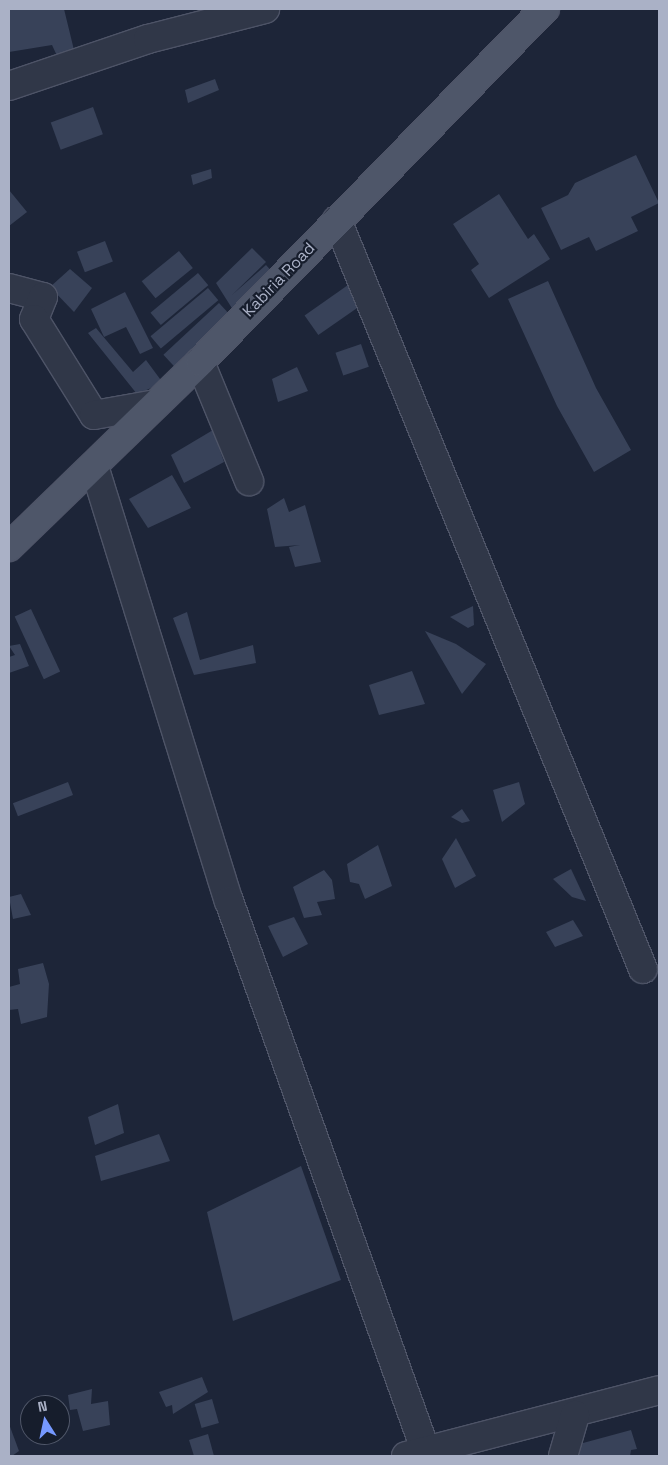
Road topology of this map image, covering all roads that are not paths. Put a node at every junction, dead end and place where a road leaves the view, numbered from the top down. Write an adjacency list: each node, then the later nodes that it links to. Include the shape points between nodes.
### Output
1 (265, 9): 3 (street)
2 (545, 9): 5 (main road, Kabiria Road)
3 (175, 20): 4 (street)
4 (9, 86)
5 (337, 220): 7 (main road, Kabiria Road); 12 (street)
6 (9, 288): 8 (street, via 43,297 34,319 94,415)
7 (200, 362): 8 (main road, Kabiria Road); 10 (street)
8 (156, 404): 9 (main road, Kabiria Road)
9 (94, 466): 11 (main road, Kabiria Road); 15 (street, via 229,901)
10 (249, 481)
11 (9, 547)
12 (643, 969)
13 (659, 1390): 14 (street)
14 (575, 1415): 15 (street); 16 (street)
15 (416, 1453)
16 (563, 1456)

